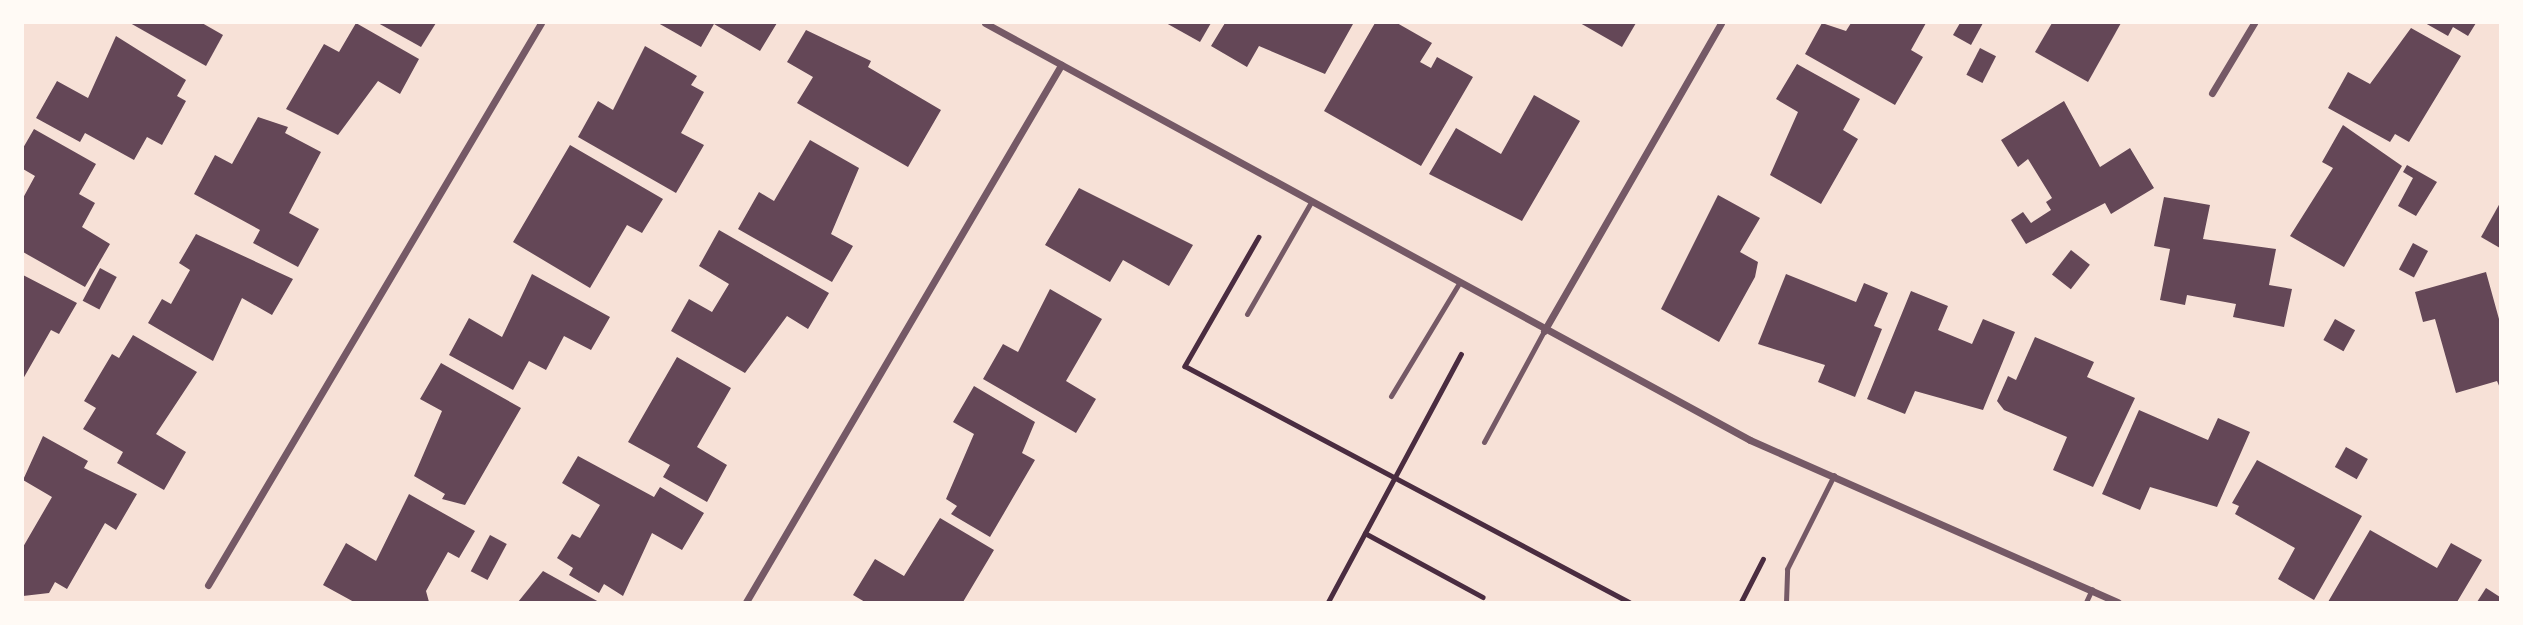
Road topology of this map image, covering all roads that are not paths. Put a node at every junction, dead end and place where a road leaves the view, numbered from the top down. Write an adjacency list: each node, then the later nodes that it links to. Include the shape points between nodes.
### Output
1 (541, 23): 14 (street)
2 (985, 23): 5 (street)
3 (1720, 23): 10 (street)
4 (2255, 23): 6 (street)
5 (1061, 65): 7 (street); 16 (street)
6 (2212, 93)
7 (1310, 204): 8 (street); 9 (lane)
8 (1458, 285): 10 (street); 11 (lane)
9 (1247, 314)
10 (1544, 331): 12 (lane); 13 (street, via 1750,440)
11 (1391, 397)
12 (1484, 442)
13 (1835, 475): 15 (street); 17 (lane, via 1787,569)
14 (208, 585)
15 (2092, 588): 18 (lane); 19 (street)
16 (746, 602)
17 (1786, 602)
18 (2085, 602)
19 (2118, 602)

